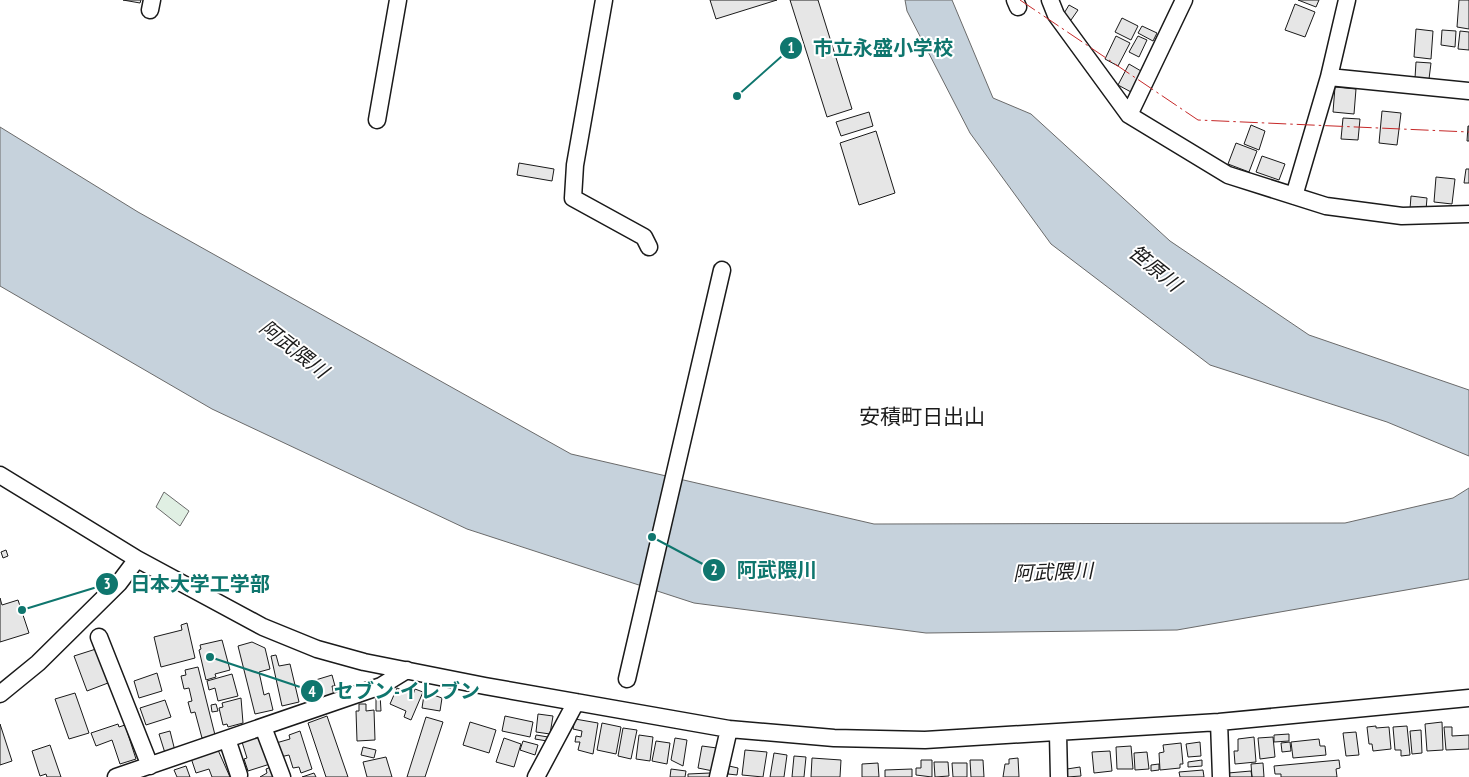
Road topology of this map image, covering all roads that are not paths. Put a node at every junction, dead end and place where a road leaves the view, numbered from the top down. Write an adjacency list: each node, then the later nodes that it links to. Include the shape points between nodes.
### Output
1 (398, 0): 9 (street)
2 (604, 0): 12 (street, via 575,165 573,198 644,238)
3 (1050, 0): 8 (street, via 1056,15)
4 (1184, 0): 8 (street)
5 (1348, 0): 6 (street)
6 (1328, 77): 7 (street); 10 (street)
7 (1469, 91)
8 (1129, 115): 10 (street, via 1228,175)
9 (376, 120)
10 (1294, 196): 11 (street, via 1326,206 1402,216)
11 (1469, 214)
12 (649, 247)
13 (722, 270): 18 (street)
14 (0, 475): 15 (street)
15 (137, 559): 17 (street, via 263,626 317,649); 19 (street, via 119,583 38,663)
16 (99, 637): 27 (street)
17 (407, 670): 21 (street); 23 (street, via 381,686)
18 (627, 679)
19 (0, 694)
20 (1469, 698): 22 (street)
21 (576, 702): 24 (street); 31 (street)
22 (1219, 722): 25 (street); 34 (street)
23 (263, 726): 26 (street); 30 (street)
24 (729, 729): 25 (street, via 834,738 926,740); 32 (street)
25 (1058, 734): 33 (street)
26 (227, 739): 27 (street); 28 (street)
27 (150, 766): 29 (street)
28 (239, 775)
29 (116, 777)
30 (282, 777)
31 (536, 777)
32 (718, 777)
33 (1060, 777)
34 (1222, 777)

